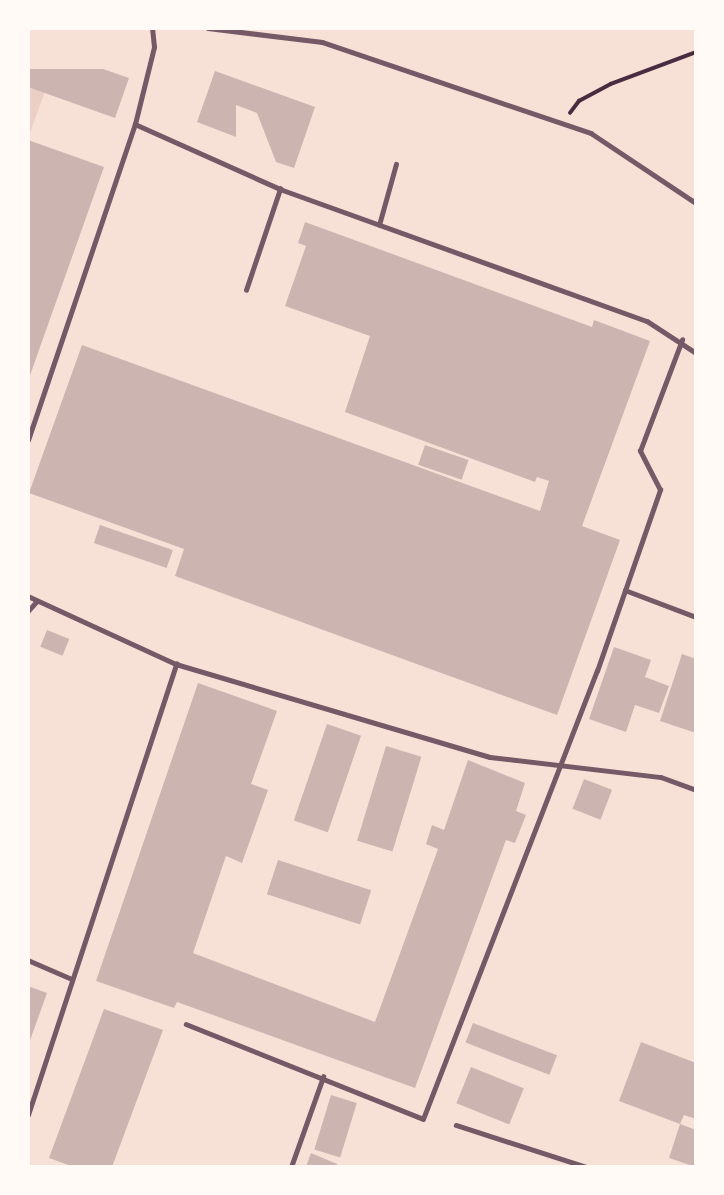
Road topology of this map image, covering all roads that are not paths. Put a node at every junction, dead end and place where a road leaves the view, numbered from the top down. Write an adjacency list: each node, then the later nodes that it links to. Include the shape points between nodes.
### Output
1 (152, 28): 3 (lane, via 154,47)
2 (208, 28): 6 (lane, via 322,42 591,132)
3 (135, 124): 5 (lane); 11 (lane)
4 (396, 164): 7 (lane)
5 (280, 189): 7 (lane); 8 (lane)
6 (696, 203)
7 (379, 225): 9 (lane, via 647,321)
8 (246, 290)
9 (682, 340): 10 (lane); 12 (lane, via 640,451 660,490)
10 (696, 353)
11 (28, 440)
12 (625, 590): 16 (lane); 18 (lane)
13 (28, 596): 14 (lane)
14 (37, 601): 15 (lane); 17 (lane)
15 (28, 611)
16 (696, 617)
17 (176, 664): 18 (lane, via 491,757); 21 (lane)
18 (558, 762): 19 (lane, via 661,777); 23 (lane, via 423,1119)
19 (696, 790)
20 (28, 960): 21 (lane)
21 (72, 979): 24 (lane)
22 (186, 1024): 23 (lane)
23 (323, 1077): 26 (lane)
24 (28, 1115)
25 (456, 1125): 27 (lane)
26 (291, 1167)
27 (587, 1167)

